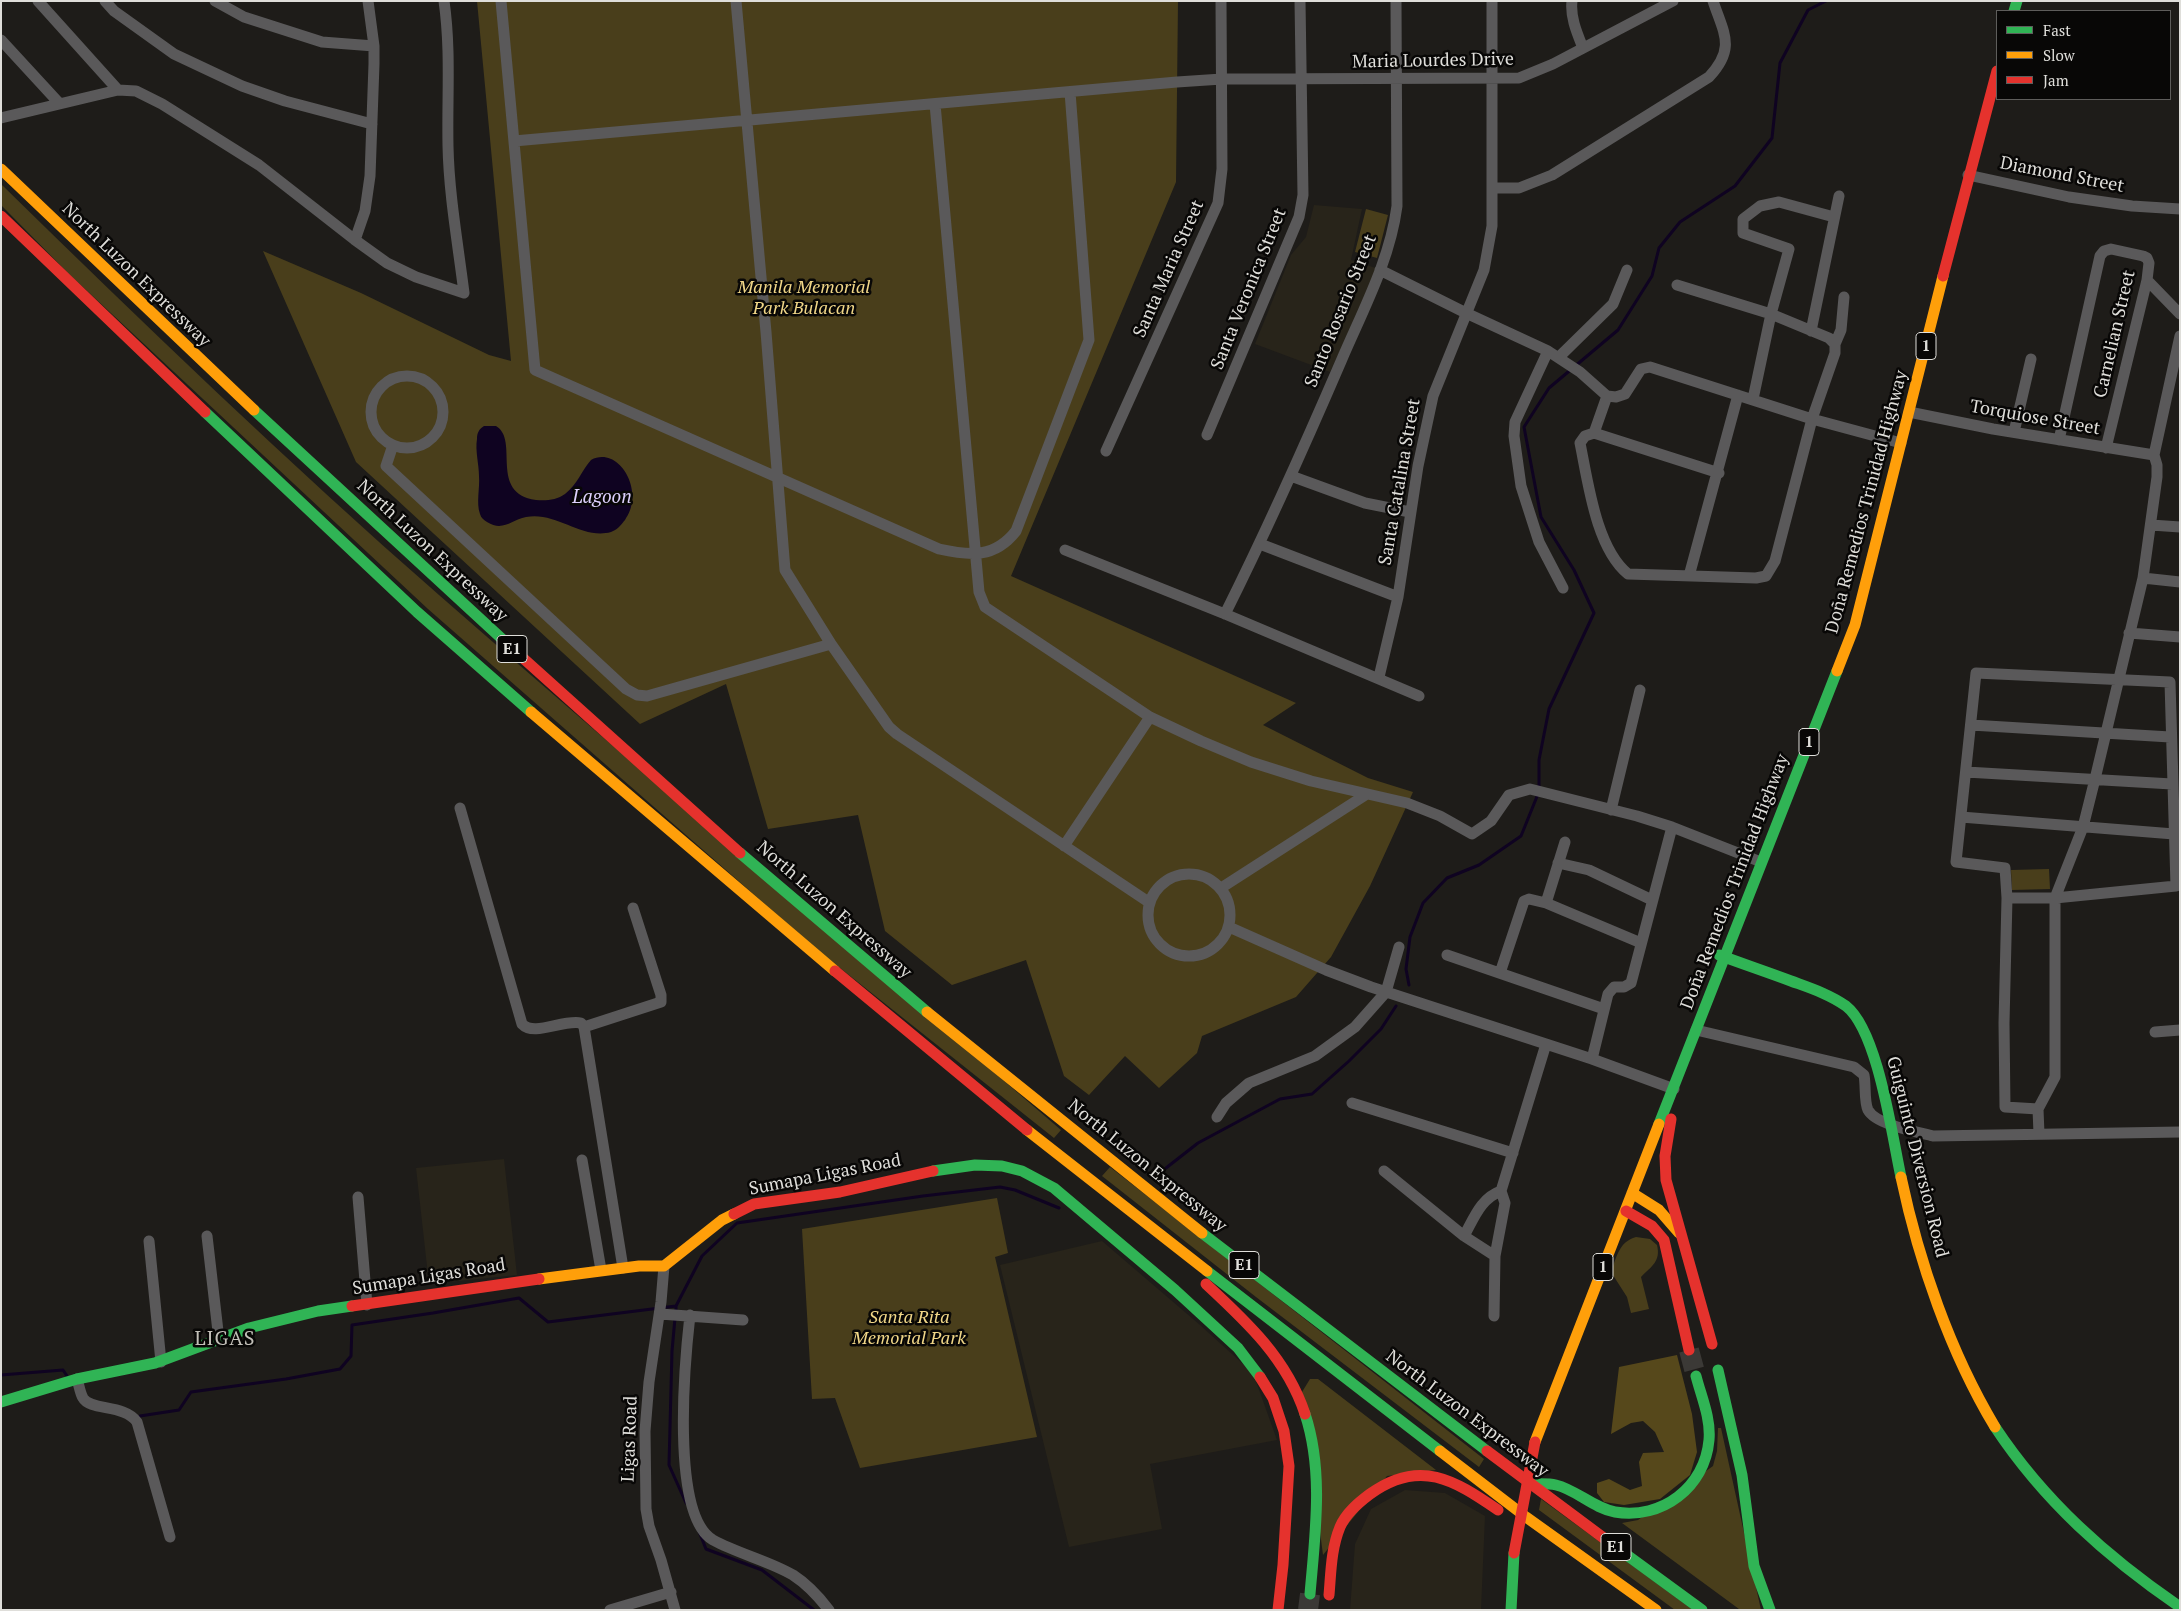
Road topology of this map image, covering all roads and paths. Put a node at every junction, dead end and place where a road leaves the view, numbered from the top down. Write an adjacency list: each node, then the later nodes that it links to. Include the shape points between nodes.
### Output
1 (38, 1): 23 (street)
2 (105, 1): 29 (street, via 174,54 242,86 284,101)
3 (215, 1): 16 (street, via 244,17 322,42)
4 (368, 1): 16 (street)
5 (444, 1): 38 (street, via 449,47 451,198 464,293 416,277 387,263)
6 (502, 1): 30 (street)
7 (736, 1): 28 (street)
8 (1221, 1): 20 (street, Santa Maria Street)
9 (1300, 1): 21 (street, Santa Veronica Street)
10 (1396, 1): 19 (street, Santo Rosario Street)
11 (1492, 1): 22 (street, Santa Catalina Street)
12 (1572, 1): 17 (street, via 1571,9)
13 (1672, 1): 17 (street, Maria Lourdes Drive)
14 (1713, 1): 33 (street, via 1727,43 1720,65 1709,78 1552,175 1519,188)
15 (1, 40): 25 (street)
16 (374, 46): 29 (street)
17 (1582, 48): 22 (street, Maria Lourdes Drive, via 1519,78)
18 (1996, 75): 32 (main road, Doña Remedios Trinidad Highway / 1)
19 (1396, 79): 21 (street, Maria Lourdes Drive); 22 (street, Maria Lourdes Drive); 39 (street, Santo Rosario Street, via 1397,206)
20 (1222, 80): 21 (street, Maria Lourdes Drive); 24 (street, Maria Lourdes Drive); 65 (street, Santa Maria Street, via 1222,169 1218,203)
21 (1300, 80): 60 (street, Santa Veronica Street, via 1302,195 1299,217)
22 (1492, 80): 33 (street, Santa Catalina Street)
23 (118, 90): 25 (street); 38 (street, via 136,91 162,104 259,165)
24 (1070, 92): 26 (street, Maria Lourdes Drive); 75 (street, via 1089,340 1016,531 1006,543)
25 (59, 103): 27 (street)
26 (935, 104): 28 (street, Maria Lourdes Drive); 75 (street)
27 (1, 118)
28 (747, 121): 30 (street, Maria Lourdes Drive); 69 (street)
29 (372, 124): 38 (street, via 365,211)
30 (514, 141): 69 (street, via 535,370)
31 (1, 169): 164 (main road, North Luzon Expressway / E1, via 149,312 609,739 893,984 1304,1313)
32 (1968, 175): 35 (street, Diamond Street, via 2069,197); 56 (main road, Doña Remedios Trinidad Highway / 1)
33 (1493, 188): 44 (street, Santa Catalina Street, via 1492,226 1484,270)
34 (1839, 196): 37 (street)
35 (2180, 209)
36 (1, 216): 146 (main road, E1, via 418,612 880,1010)
37 (1834, 216): 45 (street, via 1780,202 1760,206 1743,219 1743,232 1788,249); 47 (street)
38 (354, 240)
39 (1380, 270): 44 (street); 68 (street, Santo Rosario Street)
40 (1627, 270): 51 (street, via 1613,304)
41 (2147, 280): 46 (street); 61 (street, Carnelian Street, via 2147,258 2111,249 2104,250 2100,256); 64 (street, Carnelian Street)
42 (1677, 285): 45 (street)
43 (1844, 297): 49 (street, via 1841,330)
44 (1466, 313): 50 (street); 70 (street, Santa Catalina Street, via 1433,396)
45 (1771, 314): 47 (street); 55 (street)
46 (2180, 314)
47 (1811, 331): 49 (street, via 1829,338)
48 (2180, 336): 66 (street)
49 (1834, 344): 57 (street, via 1835,353)
50 (1548, 351): 51 (street); 79 (street, via 1515,422 1514,436 1521,486 1539,542)
51 (1561, 359): 54 (street)
52 (2031, 359): 58 (street)
53 (1738, 395): 54 (street, via 1650,367 1641,369 1625,394); 55 (street); 67 (street)
54 (1607, 396): 59 (street)
55 (1753, 399): 57 (street)
56 (1909, 412): 58 (street, Torquiose Street); 62 (main road, Doña Remedios Trinidad Highway / 1)
57 (1812, 419): 62 (street); 76 (street, via 1775,561 1766,576)
58 (2014, 432): 61 (street, Torquiose Street)
59 (1594, 433): 67 (street); 76 (street, via 1585,436 1580,443 1595,517 1617,566 1628,574)
60 (1207, 435)
61 (2059, 440): 64 (street, Torquiose Street)
62 (1901, 443): 105 (main road, Doña Remedios Trinidad Highway / 1, via 1855,625)
63 (392, 445): 63 (street, via 382,438 373,423 372,405 376,394 394,379 406,376 424,380 442,401 440,428 420,446 403,448); 84 (street, via 386,466 636,695 647,696)
64 (2106, 448): 66 (street, Torquiose Street)
65 (1106, 451)
66 (2154, 455): 71 (street, via 2157,477)
67 (1719, 473): 76 (street)
68 (1291, 476): 70 (street, via 1365,503); 73 (street, Santo Rosario Street)
69 (779, 478): 75 (street, via 939,549); 84 (street, via 785,570)
70 (1410, 512): 80 (street, Santa Catalina Street)
71 (2151, 525): 72 (street); 77 (street)
72 (2180, 527)
73 (1260, 544): 80 (street); 81 (street, Santo Rosario Street)
74 (1065, 550): 81 (street)
75 (976, 554): 89 (street, via 979,592 985,607)
76 (1688, 576)
77 (2143, 578): 78 (street); 82 (street)
78 (2180, 582)
79 (1563, 588)
80 (1398, 597): 85 (street, Santa Catalina Street)
81 (1225, 614): 85 (street)
82 (2129, 634): 83 (street); 86 (street)
83 (2180, 637)
84 (831, 644): 104 (street, via 897,734)
85 (1378, 677): 88 (street)
86 (2118, 679): 90 (street, via 1976,673); 91 (street); 92 (street, via 2170,682)
87 (1640, 690): 98 (street)
88 (1419, 696)
89 (1150, 717): 96 (street, via 1252,762); 104 (street)
90 (1971, 725): 91 (street); 93 (street)
91 (2106, 732): 92 (street); 94 (street)
92 (2170, 736): 95 (street)
93 (1966, 772): 94 (street); 99 (street)
94 (2095, 779): 95 (street); 100 (street)
95 (2172, 784): 102 (street)
96 (1367, 794): 98 (street, via 1415,806 1472,834 1490,821 1509,795 1530,789); 107 (street)
97 (460, 808): 122 (street, via 522,1024 526,1029 534,1030 572,1021)
98 (1611, 810): 101 (street)
99 (1961, 817): 100 (street); 108 (street, via 1956,862 2005,868)
100 (2083, 827): 102 (street); 109 (street)
101 (1672, 828): 105 (street); 110 (street)
102 (2174, 834): 109 (street, via 2176,886)
103 (1565, 842): 106 (street)
104 (1064, 846): 111 (street)
105 (1761, 862): 123 (main road, Doña Remedios Trinidad Highway / 1)
106 (1558, 863): 110 (street, via 1588,870); 112 (street)
107 (1221, 888): 111 (street, via 1200,875 1187,874 1164,883); 114 (street, via 1231,914)
108 (2007, 898): 109 (street); 130 (street, via 2005,1107)
109 (2055, 898): 130 (street, via 2056,1077)
110 (1652, 900): 115 (street)
111 (1150, 903): 114 (street, via 1149,924 1153,935 1161,946 1173,953 1187,957 1201,955 1223,940)
112 (1546, 903): 115 (street); 119 (street, via 1524,901)
113 (633, 908): 122 (street, via 661,1002)
114 (1229, 927): 120 (street, via 1326,970)
115 (1641, 943): 121 (street, via 1630,983 1610,990)
116 (1398, 947): 120 (street)
117 (1447, 955): 119 (street)
118 (1719, 955): 132 (main road, Guiguinto Diversion Road, via 1821,992 1855,1015 1872,1048)
119 (1500, 973): 121 (street)
120 (1386, 992): 126 (street); 131 (street, via 1356,1027 1315,1056 1248,1083 1226,1103)
121 (1604, 1010): 127 (street)
122 (584, 1027): 149 (street)
123 (1696, 1030): 128 (main road, Doña Remedios Trinidad Highway / 1); 132 (street, via 1854,1067 1864,1075 1868,1109 1875,1118)
124 (2180, 1030): 125 (street)
125 (2155, 1032)
126 (1546, 1044): 127 (street); 135 (street)
127 (1592, 1059): 128 (street)
128 (1672, 1093): 139 (main road, Doña Remedios Trinidad Highway / 1); 144 (main road, via 1665,1171)
129 (1352, 1103): 135 (street)
130 (2038, 1109): 134 (street)
131 (1217, 1117)
132 (1890, 1123): 134 (street, via 1934,1136); 170 (main road, Guiguinto Diversion Road, via 1911,1219 1955,1350 1969,1382 2004,1443 2070,1521)
133 (2180, 1132): 134 (street)
134 (2039, 1134)
135 (1513, 1153): 138 (street)
136 (582, 1160): 150 (street)
137 (1384, 1171): 143 (street)
138 (1501, 1192): 143 (street, via 1488,1197); 147 (street, via 1505,1203)
139 (1632, 1194): 141 (main road, Doña Remedios Trinidad Highway / 1); 144 (main road, via 1659,1210)
140 (358, 1197): 151 (street)
141 (1626, 1211): 158 (main road, via 1652,1226 1664,1240); 175 (main road, Doña Remedios Trinidad Highway / 1, bridge, via 1536,1442 1514,1553)
142 (207, 1236): 156 (street)
143 (1464, 1236): 147 (street)
144 (1681, 1236): 157 (main road)
145 (149, 1242): 159 (street)
146 (1185, 1254): 165 (main road, E1); 168 (main road, via 1198,1277 1261,1336 1292,1381 1305,1410 1315,1450 1317,1484)
147 (1495, 1256): 154 (street)
148 (664, 1266): 149 (main road, Sumapa Ligas Road); 152 (street, Ligas Road); 174 (main road, Sumapa Ligas Road, via 722,1220 754,1204 840,1192 975,1165 1022,1171 1054,1188 1238,1348 1274,1398 1284,1431 1289,1466)
149 (623, 1268): 150 (main road, Sumapa Ligas Road)
150 (601, 1270): 151 (main road, Sumapa Ligas Road)
151 (367, 1304): 156 (main road, Sumapa Ligas Road, via 318,1311 249,1328)
152 (663, 1314): 153 (street); 167 (street, Ligas Road, via 650,1382 645,1431 646,1509)
153 (686, 1315): 155 (street); 173 (street, via 682,1415 689,1493 702,1529 710,1538 736,1552 793,1575 811,1589)
154 (1494, 1316)
155 (743, 1320)
156 (219, 1340): 159 (main road, Sumapa Ligas Road)
157 (1712, 1344)
158 (1689, 1350)
159 (161, 1362): 162 (main road, Sumapa Ligas Road)
160 (1718, 1370): 178 (main road, via 1742,1475 1754,1566)
161 (1696, 1376): 164 (main road, via 1708,1425 1708,1452 1696,1481 1670,1504 1647,1513 1622,1513 1596,1506 1557,1485)
162 (77, 1379): 163 (main road, Sumapa Ligas Road); 166 (street, via 84,1400 90,1404 133,1415)
163 (1, 1402)
164 (1529, 1484): 177 (main road, North Luzon Expressway / E1)
165 (1526, 1517): 169 (main road, via 1505,1514 1454,1482 1422,1474 1397,1477 1351,1508 1340,1527 1332,1556); 176 (main road, E1)
166 (170, 1537)
167 (671, 1592): 171 (street); 172 (street, Ligas Road)
168 (1310, 1594)
169 (1329, 1595)
170 (2180, 1608)
171 (610, 1610)
172 (675, 1610)
173 (829, 1610)
174 (1278, 1610)
175 (1511, 1610)
176 (1656, 1610)
177 (1702, 1610)
178 (1770, 1610)

